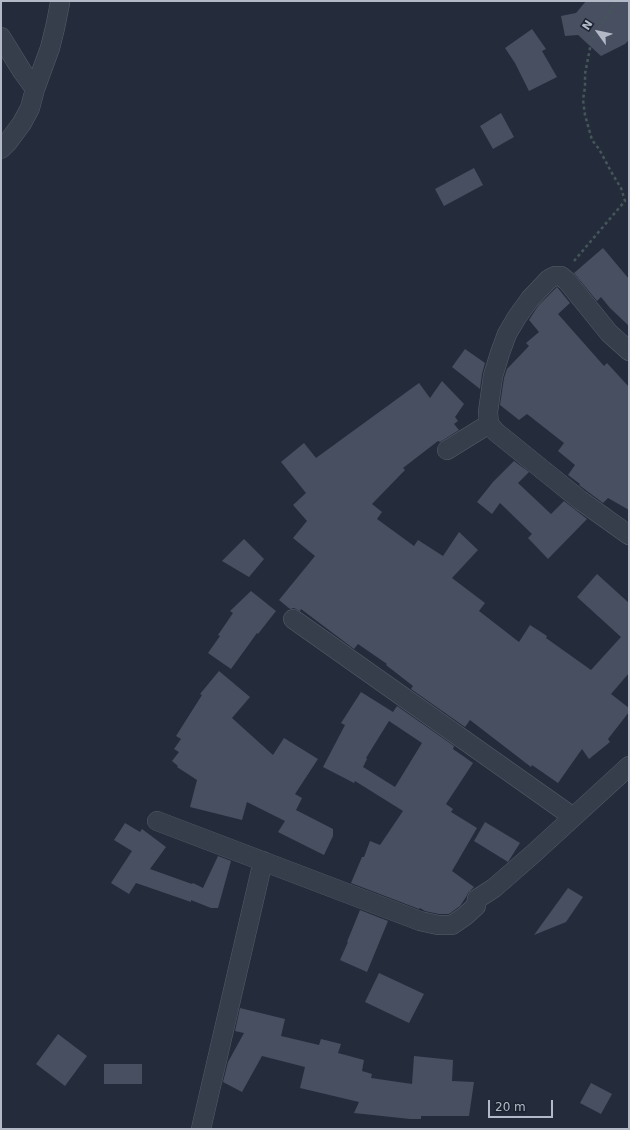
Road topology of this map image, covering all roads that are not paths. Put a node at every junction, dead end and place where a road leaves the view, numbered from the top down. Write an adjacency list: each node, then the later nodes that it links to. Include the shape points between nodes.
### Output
1 (60, 3): 3 (street, via 50,48)
2 (1, 37): 3 (street)
3 (35, 89): 4 (street, via 30,108 22,123)
4 (1, 149)
5 (629, 351): 6 (street, via 609,333 561,276 549,279 530,299 507,334 493,376)
6 (489, 424): 7 (street); 8 (street, via 580,500)
7 (447, 450)
8 (629, 535)
9 (293, 619): 11 (street)
10 (629, 766): 11 (street)
11 (573, 817): 13 (street, via 534,854 477,899 476,906 452,925 420,921)
12 (157, 821): 13 (street)
13 (263, 861): 14 (street)
14 (201, 1129)

